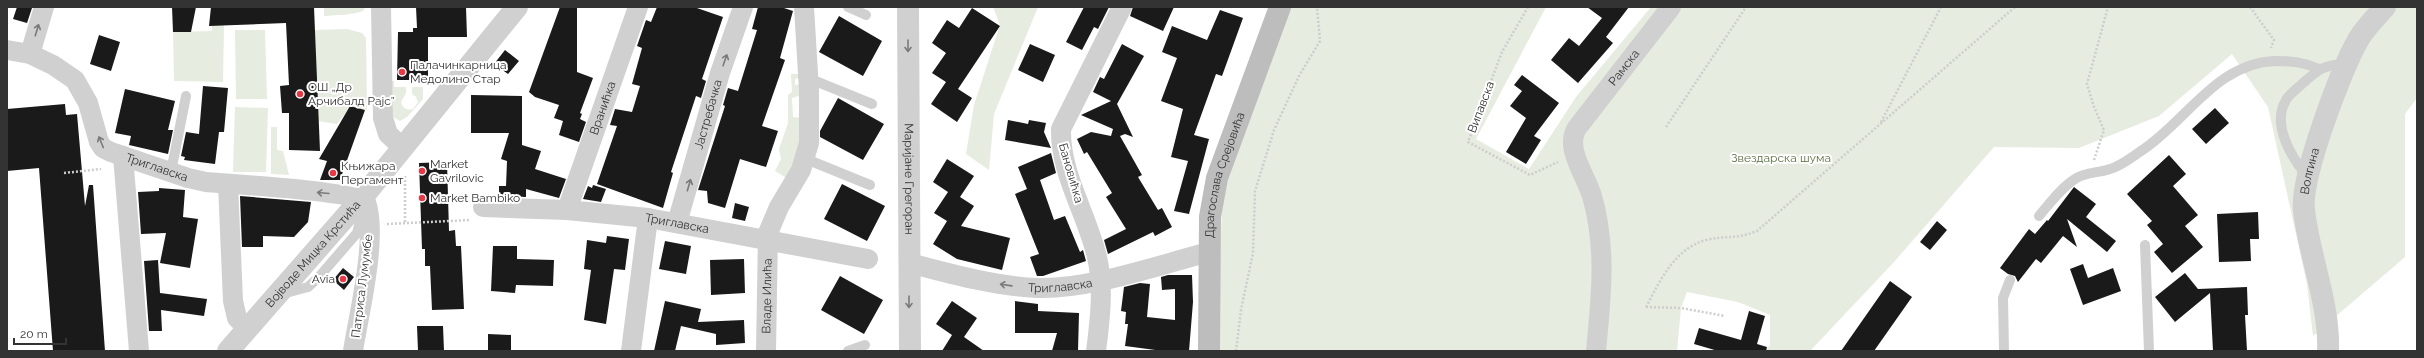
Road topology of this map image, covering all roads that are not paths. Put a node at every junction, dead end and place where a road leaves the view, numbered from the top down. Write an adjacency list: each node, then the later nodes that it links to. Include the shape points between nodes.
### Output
1 (44, 7): 15 (street, one-way to 1)
2 (381, 7): 22 (street, via 383,118 388,134)
3 (518, 7): 22 (street, Војводе Мицка Крстића)
4 (638, 7): 30 (street, Вранићка)
5 (743, 7): 33 (street, Јастребачка, one-way to 5, via 720,73)
6 (804, 7): 18 (street)
7 (848, 7): 13 (lane)
8 (908, 7): 38 (street, Маријане Грегоран, one-way to 38)
9 (1122, 7): 39 (street, Бановићка, via 1061,129 1061,147 1094,249)
10 (1280, 7): 36 (main road, Драгослава Срејовића, via 1217,178 1210,217)
11 (1671, 7): 52 (street, Рамска, via 1573,136 1574,150 1591,195 1601,243 1603,271)
12 (2385, 7): 16 (street, Волгина, via 2358,40)
13 (866, 15)
14 (7, 50): 15 (street, Триглавска)
15 (30, 54): 21 (street, Триглавска, one-way to 15, via 103,148 99,142 88,103 75,80)
16 (2346, 64): 17 (lane); 25 (street, Волгина)
17 (2319, 69): 25 (lane, via 2287,98 2282,111 2286,142 2292,156); 31 (lane, via 2298,61 2266,62 2237,70 2215,85 2144,149 2115,167 2071,181)
18 (808, 78): 20 (lane); 23 (street, via 809,138)
19 (186, 96): 24 (lane)
20 (872, 104)
21 (123, 156): 24 (street, Триглавска); 43 (street)
22 (404, 158): 28 (street, Војводе Мицка Крстића)
23 (806, 159): 27 (lane); 34 (street, Владе Илића, via 770,226)
24 (171, 172): 26 (street, Триглавска, via 188,178)
25 (2307, 176): 55 (street, Волгина, via 2304,209 2326,326)
26 (228, 184): 28 (street, Триглавска, one-way to 26); 41 (street, via 233,301 236,315)
27 (870, 185)
28 (362, 198): 41 (street, Војводе Мицка Крстића); 45 (street, Патриса Лумумбе, via 368,208 367,263)
29 (483, 207): 30 (street, Триглавска)
30 (567, 210): 32 (street, Триглавска)
31 (2039, 216)
32 (648, 218): 33 (street, Триглавска); 46 (street)
33 (677, 223): 34 (street, Триглавска)
34 (768, 241): 37 (street, Триглавска); 47 (street, Владе Илића)
35 (2144, 245): 54 (lane)
36 (1209, 252): 39 (street, Триглавска); 51 (main road, Драгослава Срејовића)
37 (868, 259)
38 (909, 263): 39 (street, Триглавска, one-way to 38, via 1059,287 1014,286); 49 (street, Маријане Грегоран, one-way to 49)
39 (1100, 279): 50 (street, Бановићка)
40 (2010, 280): 53 (lane, via 2003,298)
41 (247, 328): 44 (street, Војводе Мицка Крстића)
42 (865, 345): 48 (lane)
43 (139, 351)
44 (228, 351)
45 (353, 351)
46 (631, 351)
47 (766, 351)
48 (848, 351)
49 (910, 351)
50 (1096, 351)
51 (1209, 351)
52 (1596, 351)
53 (2004, 351)
54 (2149, 351)
55 (2328, 351)

